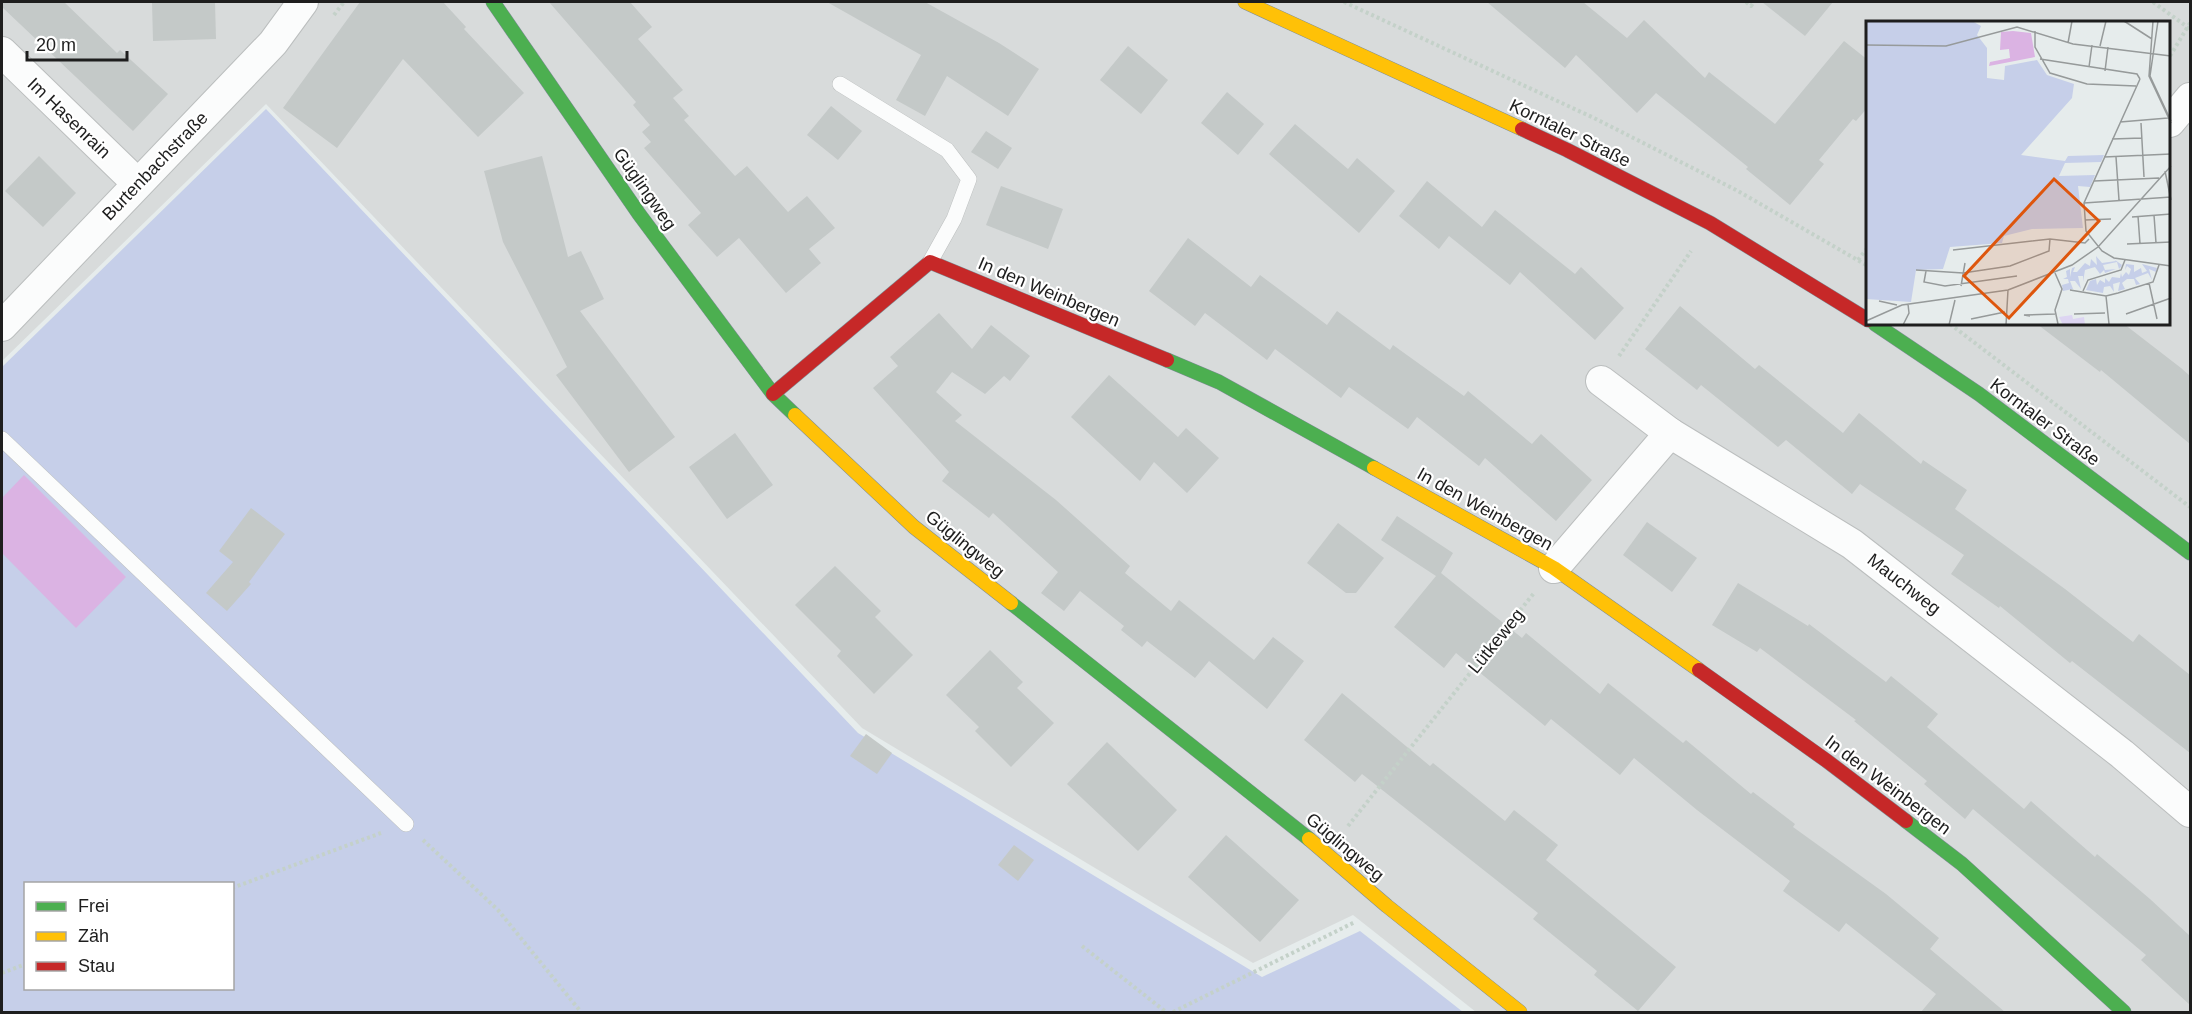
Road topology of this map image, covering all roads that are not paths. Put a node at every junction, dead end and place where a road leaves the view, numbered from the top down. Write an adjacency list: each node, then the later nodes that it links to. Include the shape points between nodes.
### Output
1 (303, 2): 8 (street, Burtenbachstraße, via 273,43)
2 (493, 2): 14 (street, Güglingweg, via 639,214)
3 (1245, 2): 10 (street, Korntaler Straße, via 1567,150 1710,223)
4 (2, 52): 8 (street, Im Hasenrain)
5 (840, 84): 9 (lane, via 947,150 969,179 954,219)
6 (2190, 98): 7 (street)
7 (2177, 127)
8 (137, 183): 11 (street, Burtenbachstraße)
9 (930, 262): 14 (street); 18 (street, In den Weinbergen, via 1219,382)
10 (1866, 318)
11 (2, 326)
12 (1878, 326): 17 (street, Korntaler Straße, via 1979,394)
13 (1601, 381): 15 (street, Mauchweg)
14 (773, 394): 21 (street, Güglingweg, via 914,527 1327,853)
15 (1670, 433): 18 (street); 19 (street, Mauchweg, via 1852,544 2122,754)
16 (2, 439): 20 (lane)
17 (2190, 553)
18 (1554, 568): 22 (street, In den Weinbergen, via 1827,761 1962,864)
19 (2190, 812)
20 (406, 824)
21 (1520, 1012)
22 (2124, 1012)

